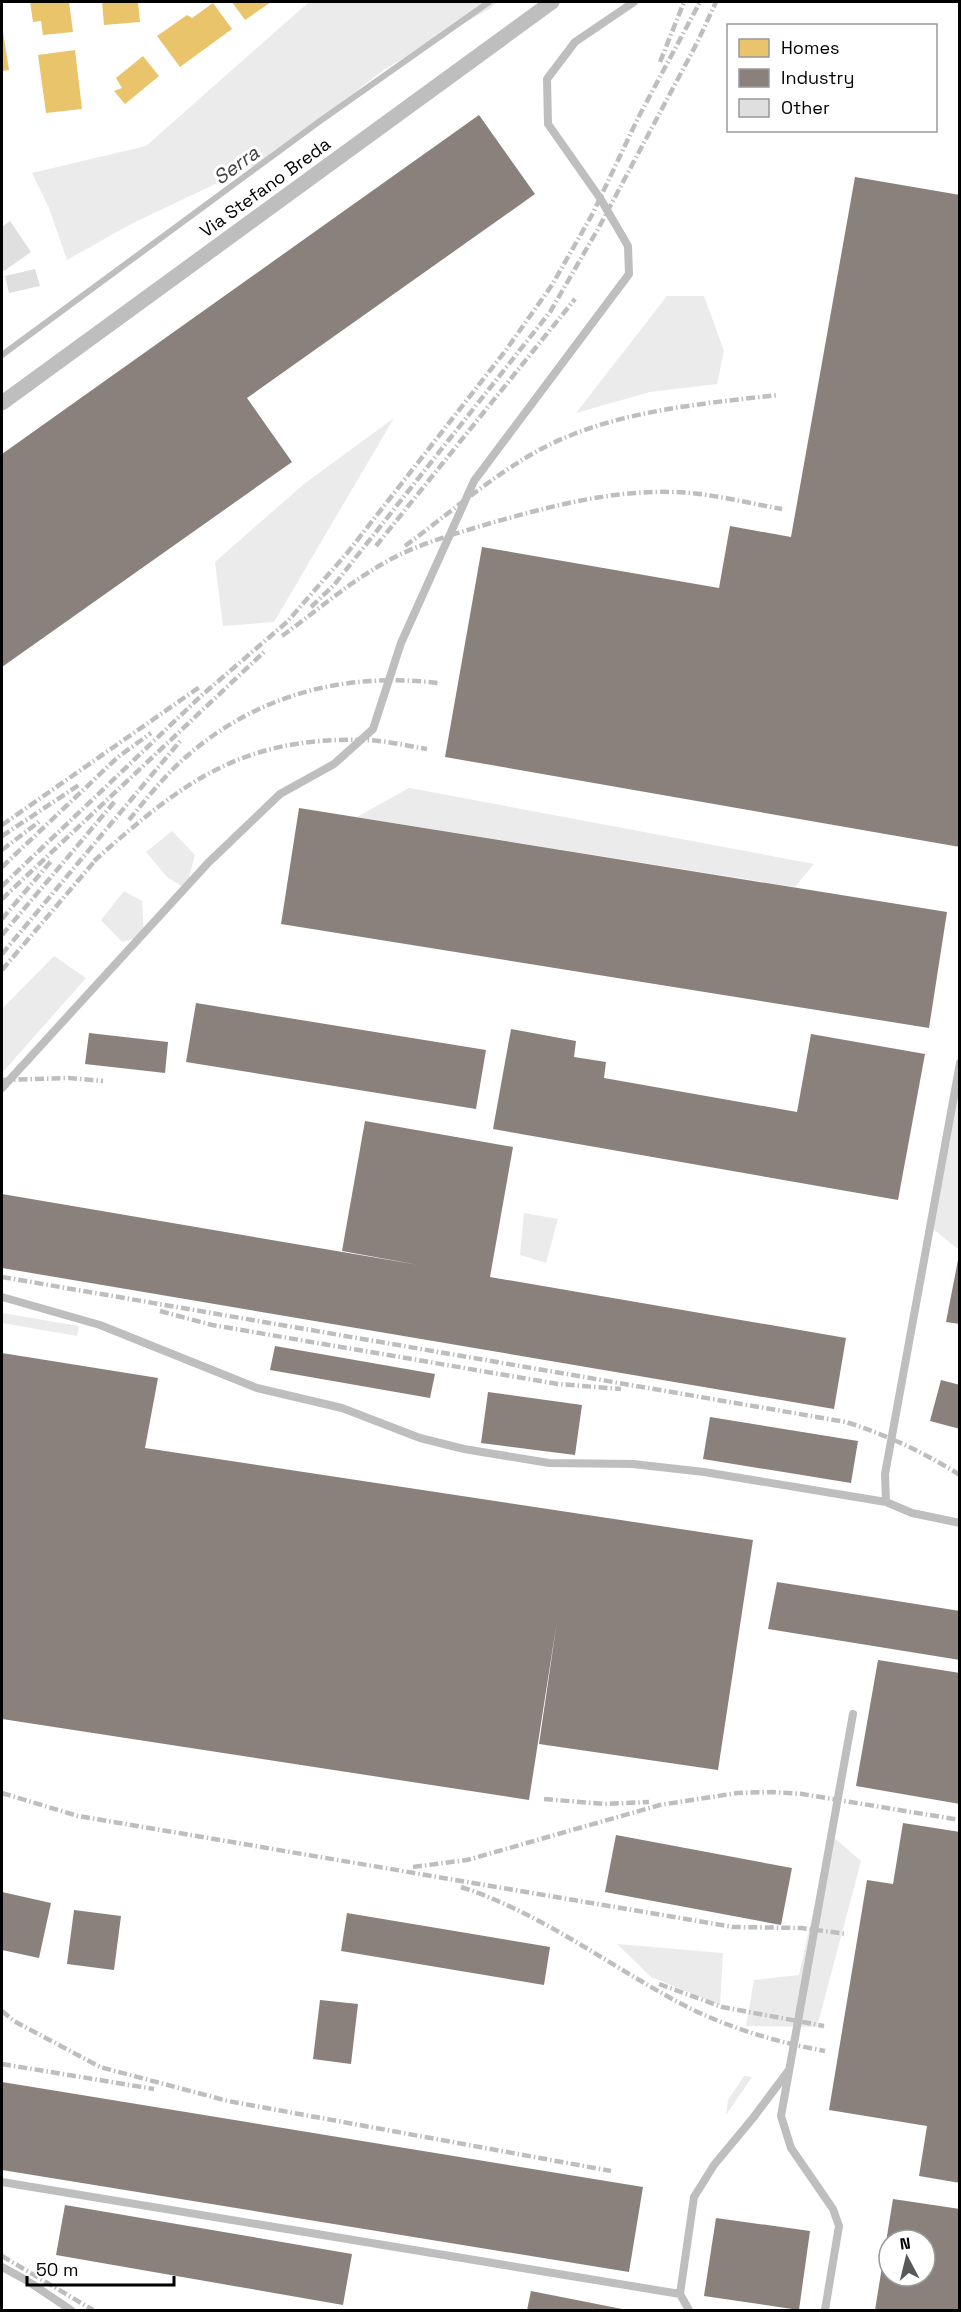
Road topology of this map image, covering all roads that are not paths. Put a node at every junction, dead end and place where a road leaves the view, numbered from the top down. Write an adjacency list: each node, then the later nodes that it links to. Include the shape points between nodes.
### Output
1 (552, 2): 3 (street, Via Stefano Breda)
2 (634, 2): 5 (lane, via 575,42 547,79 548,124 628,246 630,274 474,481 401,643 373,729 334,764 280,794 208,863)
3 (2, 403)
4 (960, 1064): 7 (lane, via 885,1474)
5 (2, 1088)
6 (2, 1297): 7 (lane, via 100,1326 257,1388 342,1408 420,1438 464,1449 549,1462 633,1464 704,1472)
7 (886, 1502): 8 (lane, via 912,1513)
8 (960, 1523)
9 (853, 1714): 10 (lane)
10 (790, 2068): 13 (lane, via 714,2165 694,2197); 16 (lane, via 781,2116 791,2148 833,2209 839,2226)
11 (2, 2182): 13 (lane)
12 (2, 2267): 14 (lane)
13 (680, 2294): 15 (lane)
14 (71, 2310)
15 (688, 2310)
16 (825, 2310)

